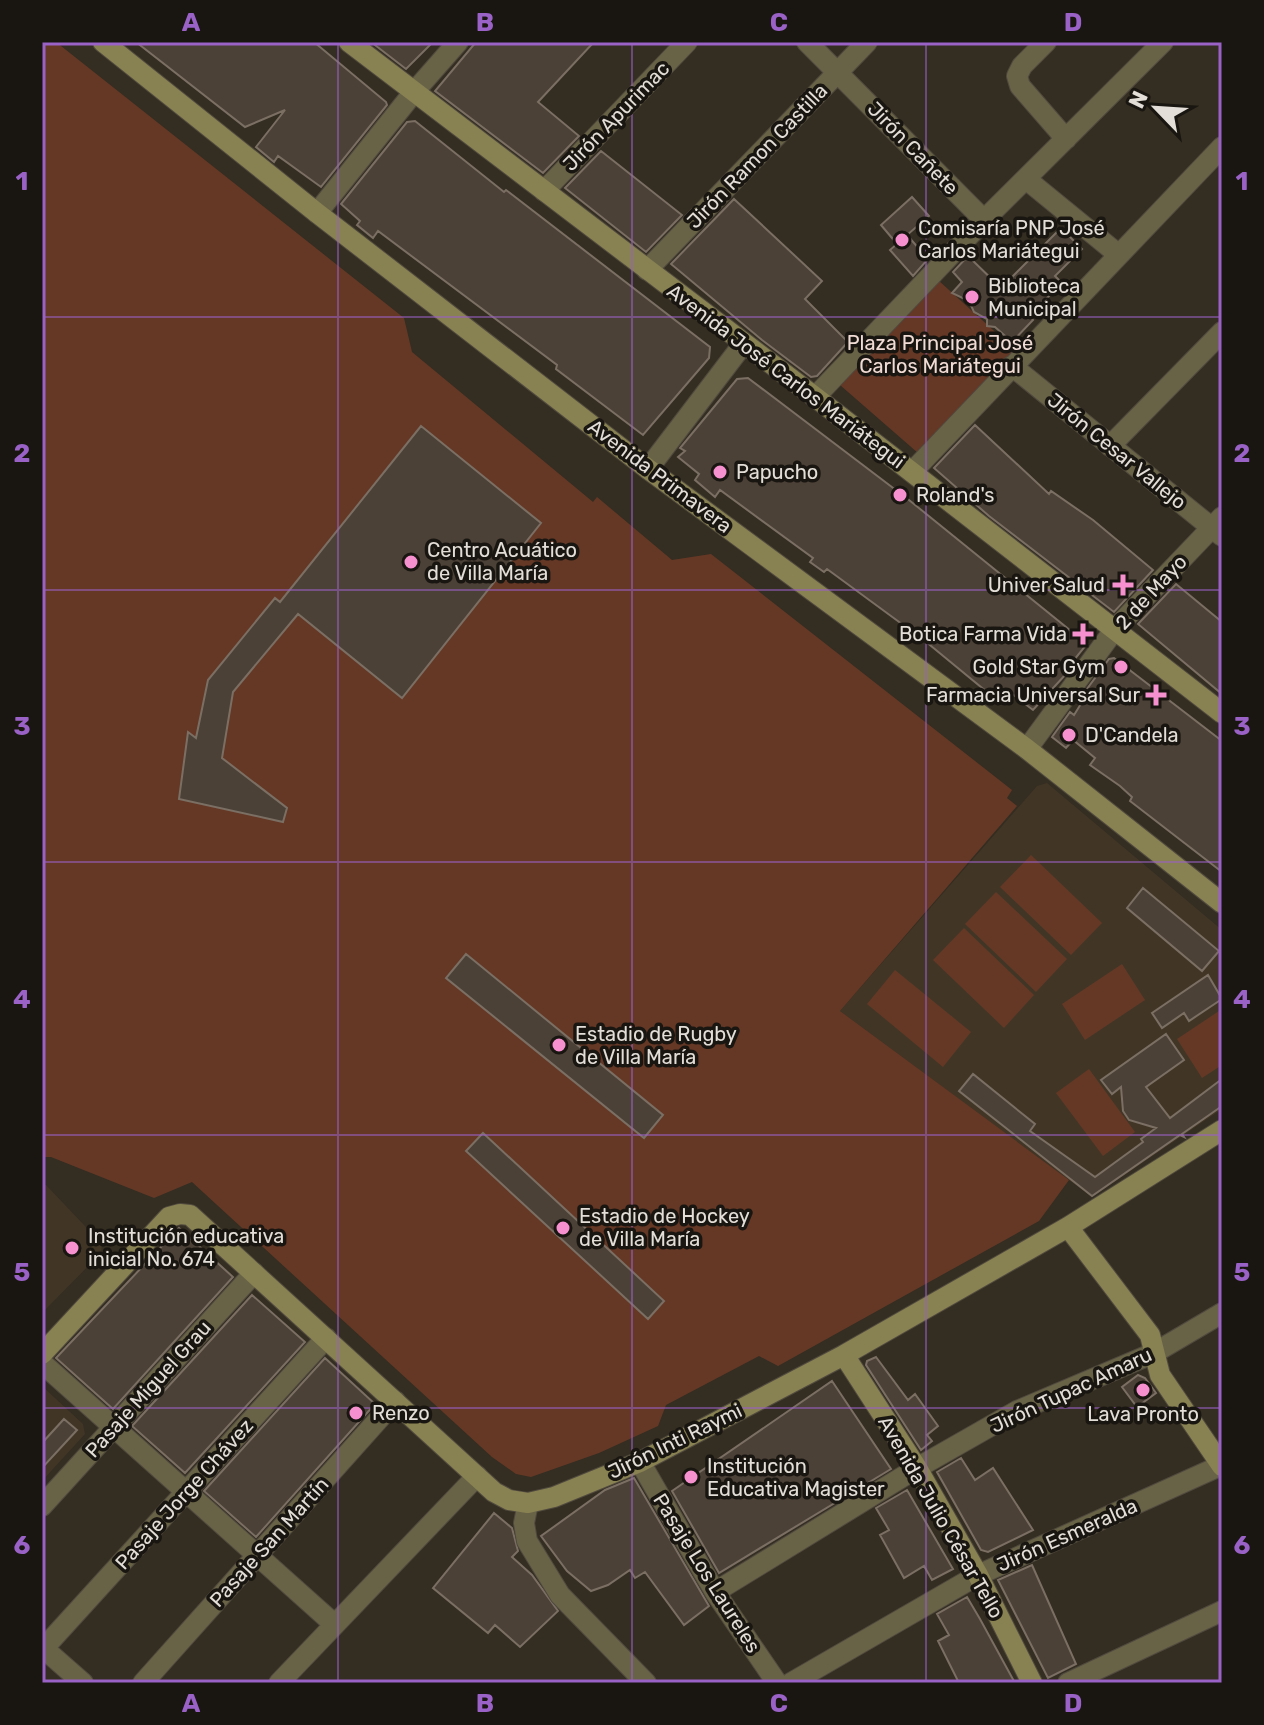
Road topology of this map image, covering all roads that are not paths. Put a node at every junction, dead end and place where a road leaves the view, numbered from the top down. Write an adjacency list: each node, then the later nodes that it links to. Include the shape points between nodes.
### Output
1 (103, 42): 15 (street, Avenida Primavera)
2 (349, 42): 10 (street, Avenida José Carlos Mariátegui)
3 (458, 42): 10 (street)
4 (687, 42): 14 (street, Jirón Apurimac)
5 (807, 42): 9 (street, Jirón Cañete)
6 (867, 42): 9 (street, Jirón Ramon Castilla)
7 (1046, 42): 11 (street, via 1017,76)
8 (1163, 42): 11 (street)
9 (839, 72): 16 (street, Jirón Cañete); 18 (street, Jirón Ramon Castilla)
10 (414, 92): 14 (street, Avenida José Carlos Mariátegui); 15 (street)
11 (1066, 139): 13 (street)
12 (1222, 147): 17 (street)
13 (1026, 179): 16 (street); 17 (street)
14 (544, 191): 18 (street, Avenida José Carlos Mariátegui)
15 (317, 213): 24 (street, Avenida Primavera)
16 (984, 220): 22 (street)
17 (1119, 255): 21 (street)
18 (647, 270): 20 (street, Avenida José Carlos Mariátegui)
19 (1222, 332): 23 (street)
20 (744, 343): 22 (street, Avenida José Carlos Mariátegui); 24 (street)
21 (1012, 366): 23 (street, Jirón Cesar Vallejo); 25 (street)
22 (815, 397): 25 (street, Avenida José Carlos Mariátegui)
23 (1110, 446): 26 (street, Jirón Cesar Vallejo)
24 (648, 469): 29 (street, Avenida Primavera)
25 (912, 472): 27 (street, Avenida José Carlos Mariátegui)
26 (1219, 527): 27 (street, 2 de Mayo)
27 (1115, 629): 28 (street, Avenida José Carlos Mariátegui); 29 (street, 2 de Mayo)
28 (1222, 713)
29 (1027, 749): 30 (street, Avenida Primavera)
30 (1222, 903)
31 (1222, 1130): 32 (street, Jirón Inti Raymi)
32 (1068, 1227): 36 (street, via 1150,1335); 38 (street, Jirón Inti Raymi)
33 (254, 1273): 35 (street); 37 (street, via 190,1215 169,1217); 41 (street, Pasaje Miguel Grau)
34 (1222, 1313): 36 (street, Jirón Tupac Amaru)
35 (326, 1338): 40 (street); 46 (street, Pasaje Jorge Chávez)
36 (1154, 1353): 43 (street, via 1160,1375); 44 (street, Jirón Tupac Amaru, via 1017,1411)
37 (42, 1354)
38 (844, 1355): 42 (street, Jirón Inti Raymi); 44 (street, Avenida Julio César Tello)
39 (42, 1363): 41 (street)
40 (395, 1401): 45 (street); 49 (street, Pasaje San Martín)
41 (113, 1427): 46 (street); 48 (street, Pasaje Miguel Grau)
42 (640, 1462): 47 (street, Jirón Inti Raymi); 51 (street, Pasaje Los Laureles)
43 (1222, 1466): 50 (street, Jirón Esmeralda)
44 (917, 1468): 50 (street, Avenida Julio César Tello); 51 (street, Jirón Tupac Amaru)
45 (477, 1476): 47 (street, via 509,1500); 53 (street)
46 (186, 1492): 49 (street); 54 (street, Pasaje Jorge Chávez)
47 (528, 1503): 58 (street, via 527,1541 560,1595)
48 (42, 1506)
49 (257, 1555): 53 (street); 56 (street, Pasaje San Martín)
50 (978, 1575): 60 (street, Jirón Esmeralda); 61 (street, Avenida Julio César Tello)
51 (715, 1592): 59 (street, Pasaje Los Laureles)
52 (1222, 1611): 62 (street)
53 (334, 1624): 57 (street)
54 (43, 1648): 55 (street)
55 (83, 1683)
56 (143, 1683)
57 (279, 1683)
58 (646, 1683)
59 (777, 1683)
60 (791, 1683)
61 (1032, 1683)
62 (1068, 1683)

